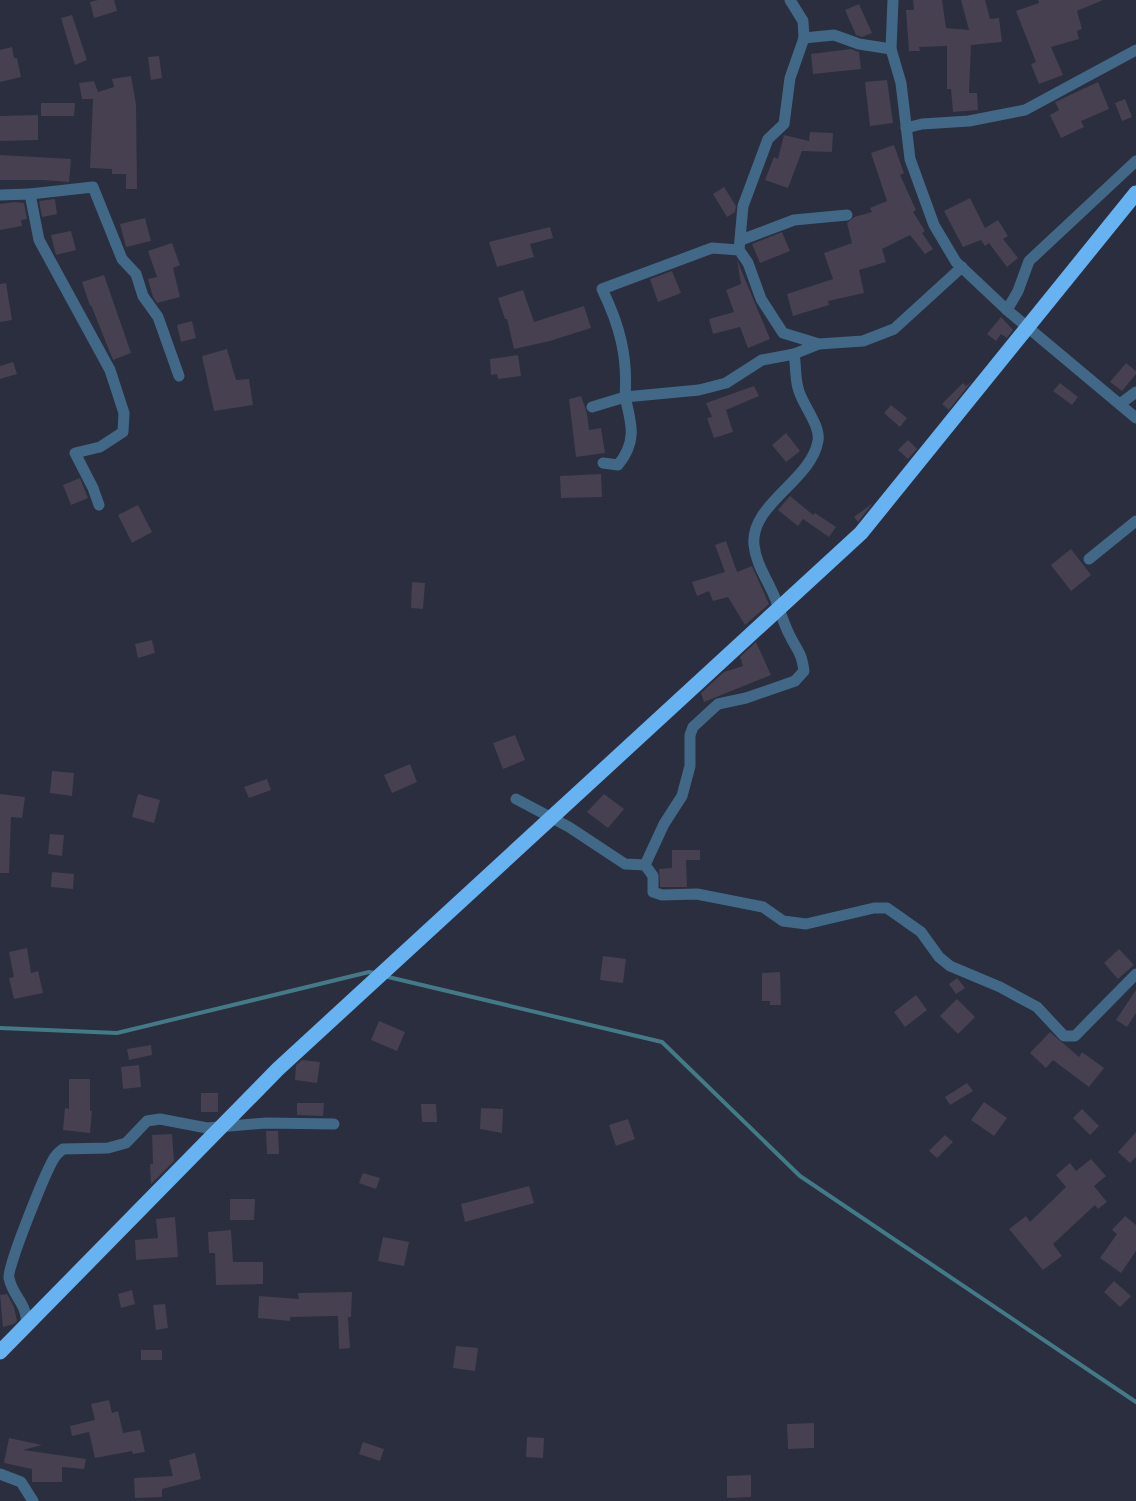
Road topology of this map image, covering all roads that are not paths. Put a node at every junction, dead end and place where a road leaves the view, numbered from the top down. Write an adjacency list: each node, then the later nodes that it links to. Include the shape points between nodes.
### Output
1 (790, 0): 3 (street, via 803,21)
2 (893, 0): 4 (street)
3 (804, 38): 4 (street, via 834,35 859,44); 12 (street, via 790,78 784,124 768,139 743,206)
4 (891, 49): 6 (street, via 901,82)
5 (1136, 50): 6 (street, via 1025,110 969,122)
6 (906, 128): 13 (street, via 910,159 921,194 934,225)
7 (1136, 161): 14 (street, via 1029,261)
8 (1136, 193): 33 (highway, via 861,533 278,1069)
9 (30, 194): 10 (street); 17 (street, via 93,187 122,258 136,274 143,296 158,317); 24 (street, via 39,240 110,370 124,413 123,432 100,446 75,453)
10 (0, 195)
11 (847, 215): 12 (street, via 794,220)
12 (740, 245): 15 (street, via 761,299 783,332); 19 (street, via 712,248 602,289 614,313 627,368)
13 (962, 267): 14 (street); 15 (street, via 894,329 863,341)
14 (1007, 310): 20 (street)
15 (819, 344): 16 (street)
16 (794, 354): 19 (street, via 762,360 726,383 699,390); 28 (street, via 798,389 819,440 801,473 757,522 754,544 761,571 792,640 802,654 804,672 795,681 718,704 693,727 690,766 682,796 664,824)
17 (179, 376)
18 (1136, 392): 20 (street)
19 (625, 398): 21 (street); 23 (street, via 632,435 629,451 618,465)
20 (1120, 404): 22 (street)
21 (592, 407)
22 (1136, 418)
23 (603, 463)
24 (99, 505)
25 (1136, 521): 26 (street)
26 (1089, 560)
27 (516, 799): 28 (street, via 569,827 625,864)
28 (645, 865): 29 (street, via 653,876 653,892 662,895 697,894 763,907 783,921 806,924 874,908 887,908 921,932 939,957 950,966 1037,1007 1064,1036 1075,1036)
29 (1136, 974)
30 (334, 1124): 31 (street, via 266,1123 207,1128 160,1119 147,1122 126,1142 108,1148 63,1149 54,1158 42,1183)
31 (4, 1274): 32 (street, via 27,1316 26,1330 11,1341)
32 (0, 1342)
33 (0, 1352)
34 (0, 1474): 35 (street, via 22,1482)
35 (33, 1501)

